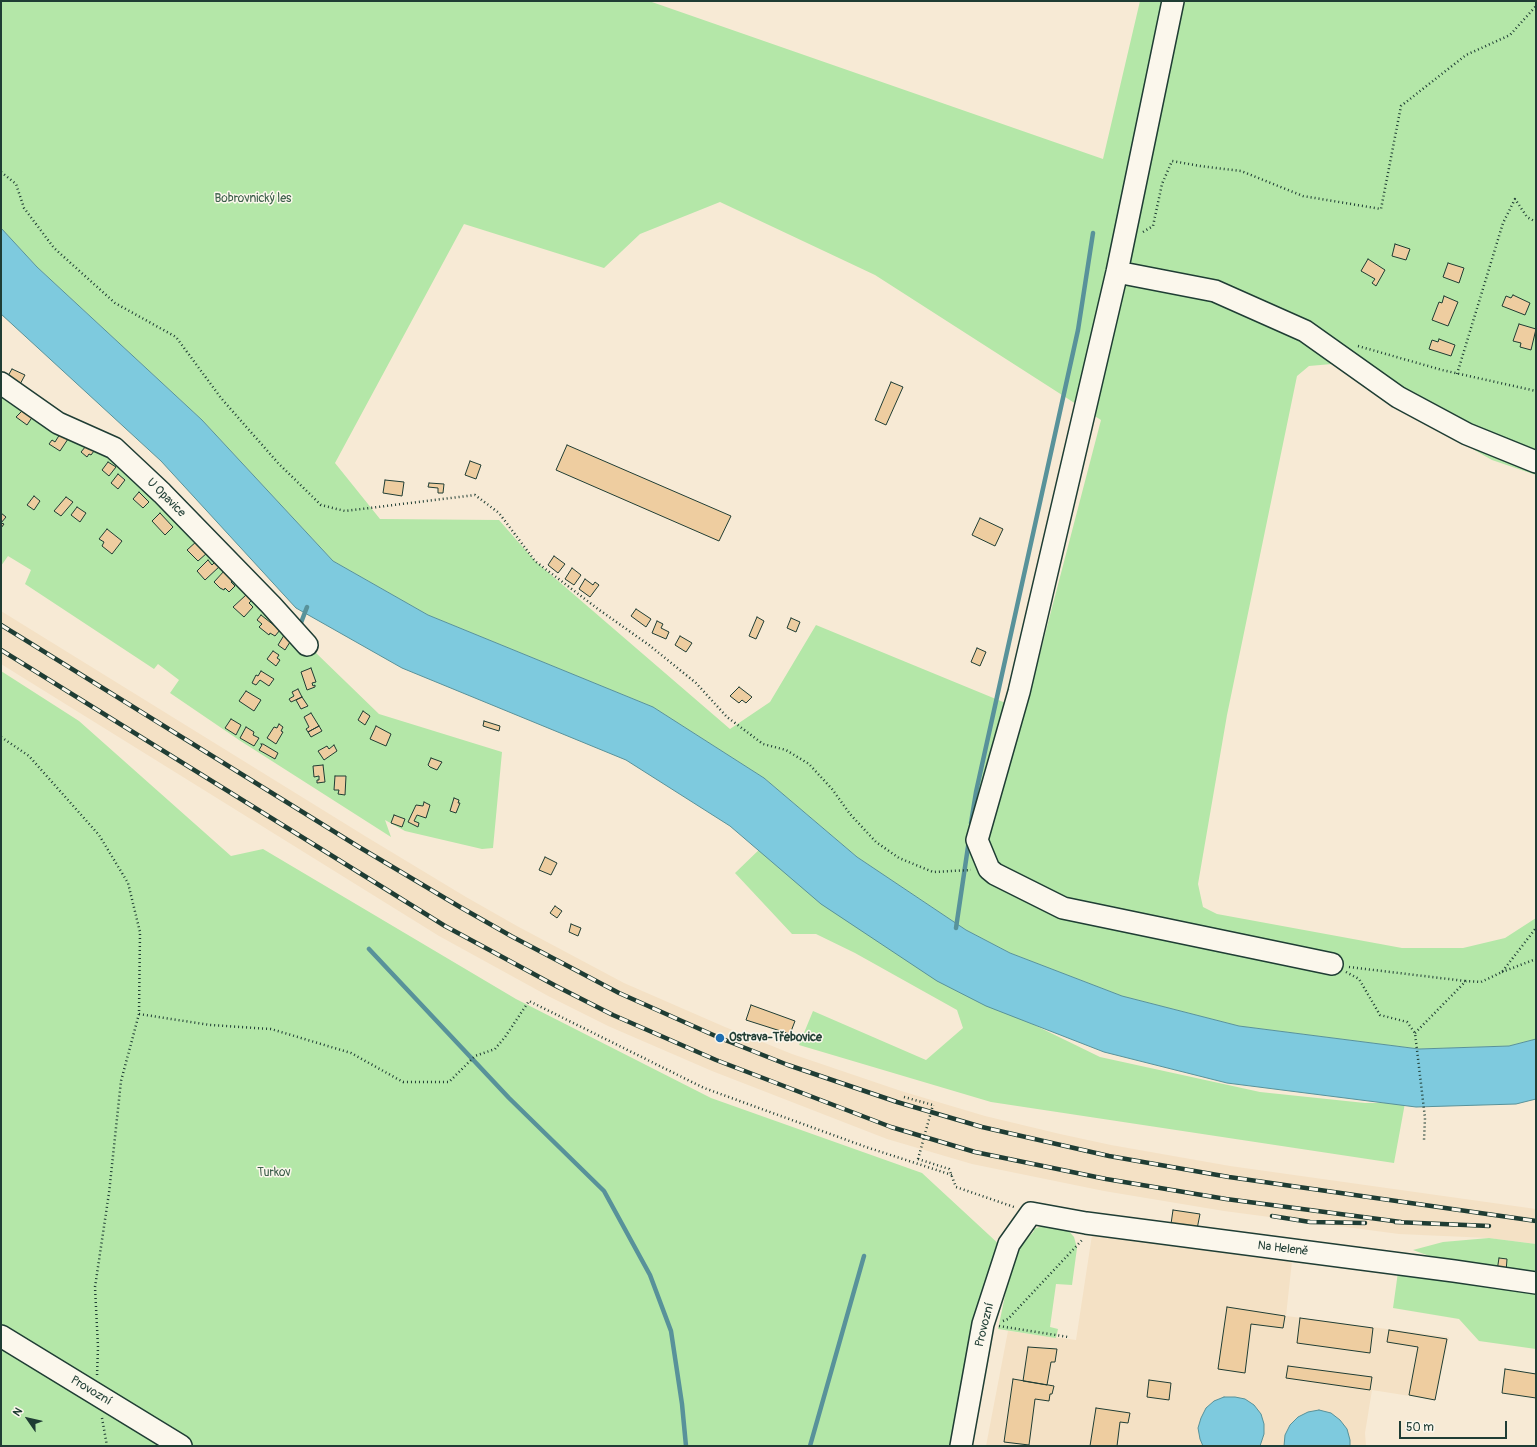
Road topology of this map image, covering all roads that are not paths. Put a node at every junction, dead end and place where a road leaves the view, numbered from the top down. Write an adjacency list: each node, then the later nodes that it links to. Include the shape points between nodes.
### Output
1 (1173, 1): 2 (street)
2 (1117, 272): 4 (street, via 1215,291 1305,331 1398,397 1467,434); 6 (street, via 1019,692 977,840 989,869 995,874 1062,908)
3 (1, 383): 5 (street, U Opavice, via 58,423 114,448 168,498)
4 (1536, 462)
5 (307, 645)
6 (1332, 964)
7 (1031, 1213): 8 (street, Na Heleně, via 1086,1223); 11 (street, Provozní, via 1009,1244 984,1324)
8 (1536, 1283)
9 (1, 1336): 10 (street, Provozní)
10 (181, 1446)
11 (961, 1446)

